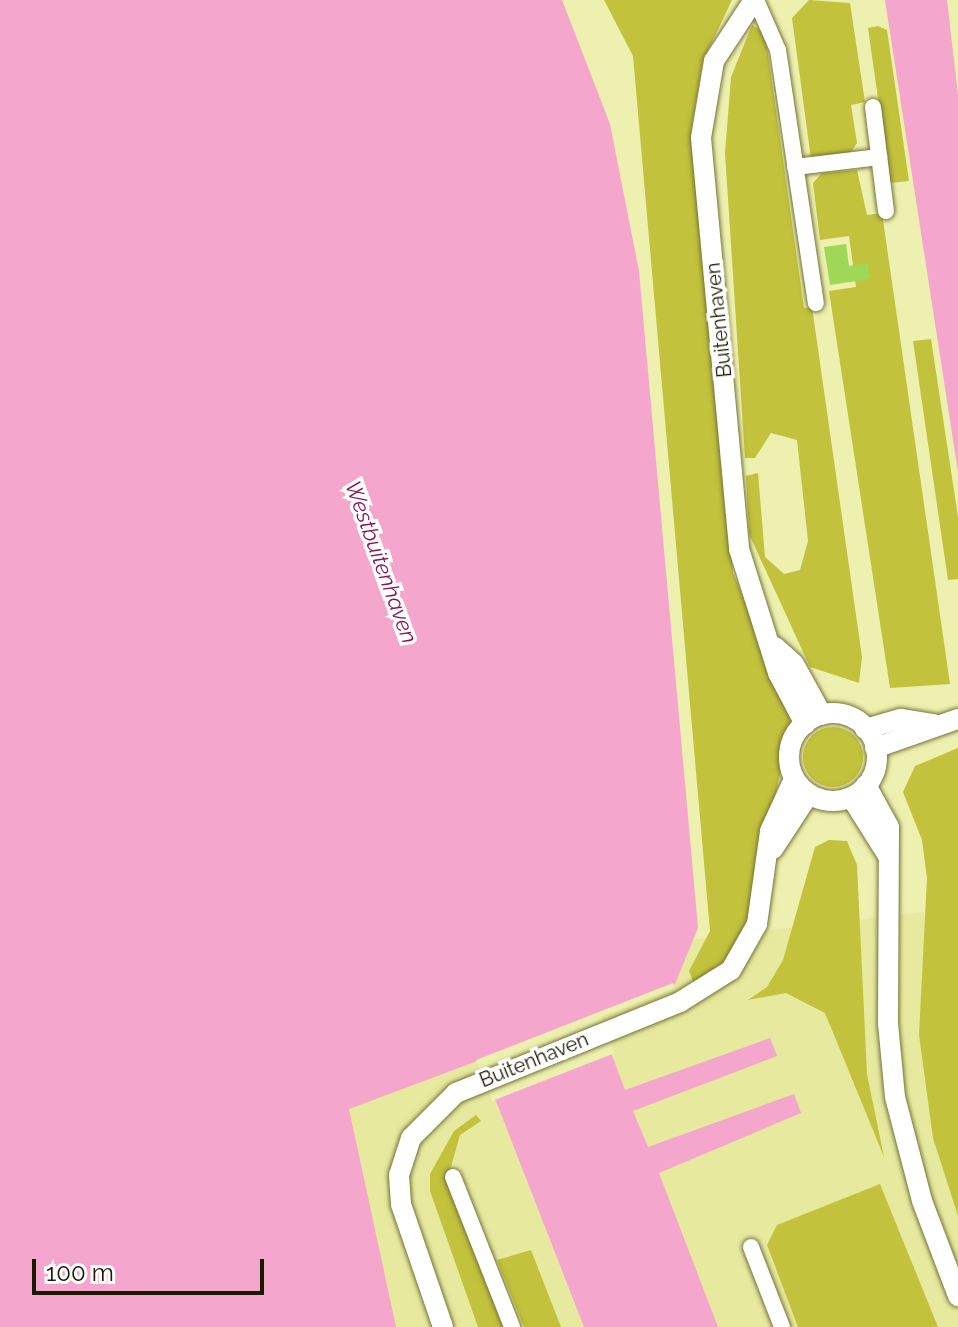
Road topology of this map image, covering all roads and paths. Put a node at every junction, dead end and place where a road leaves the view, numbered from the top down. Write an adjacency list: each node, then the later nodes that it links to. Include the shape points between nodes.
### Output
1 (755, 0): 4 (street, Buitenhaven, via 774,29); 8 (main road, Buitenhaven, via 714,61 701,138 736,529 754,606 775,647 778,673)
2 (873, 107): 3 (street)
3 (879, 157): 4 (street); 5 (street)
4 (795, 167): 6 (street, Buitenhaven)
5 (886, 211)
6 (816, 303)
7 (958, 719): 9 (main road)
8 (813, 720): 10 (main road, via 850,717); 12 (main road, via 790,748)
9 (934, 724): 10 (main road, via 901,719); 11 (main road)
10 (865, 729): 11 (main road)
11 (875, 748): 13 (main road)
12 (802, 786): 13 (main road); 17 (main road, Buitenhaven, via 770,831 773,849 744,954 708,989 483,1080 442,1103 402,1155 401,1204)
13 (859, 791): 16 (main road, via 889,827 895,1097 922,1201)
14 (453, 1177): 18 (street)
15 (751, 1247): 19 (street)
16 (958, 1296)
17 (443, 1327)
18 (512, 1327)
19 (782, 1327)

